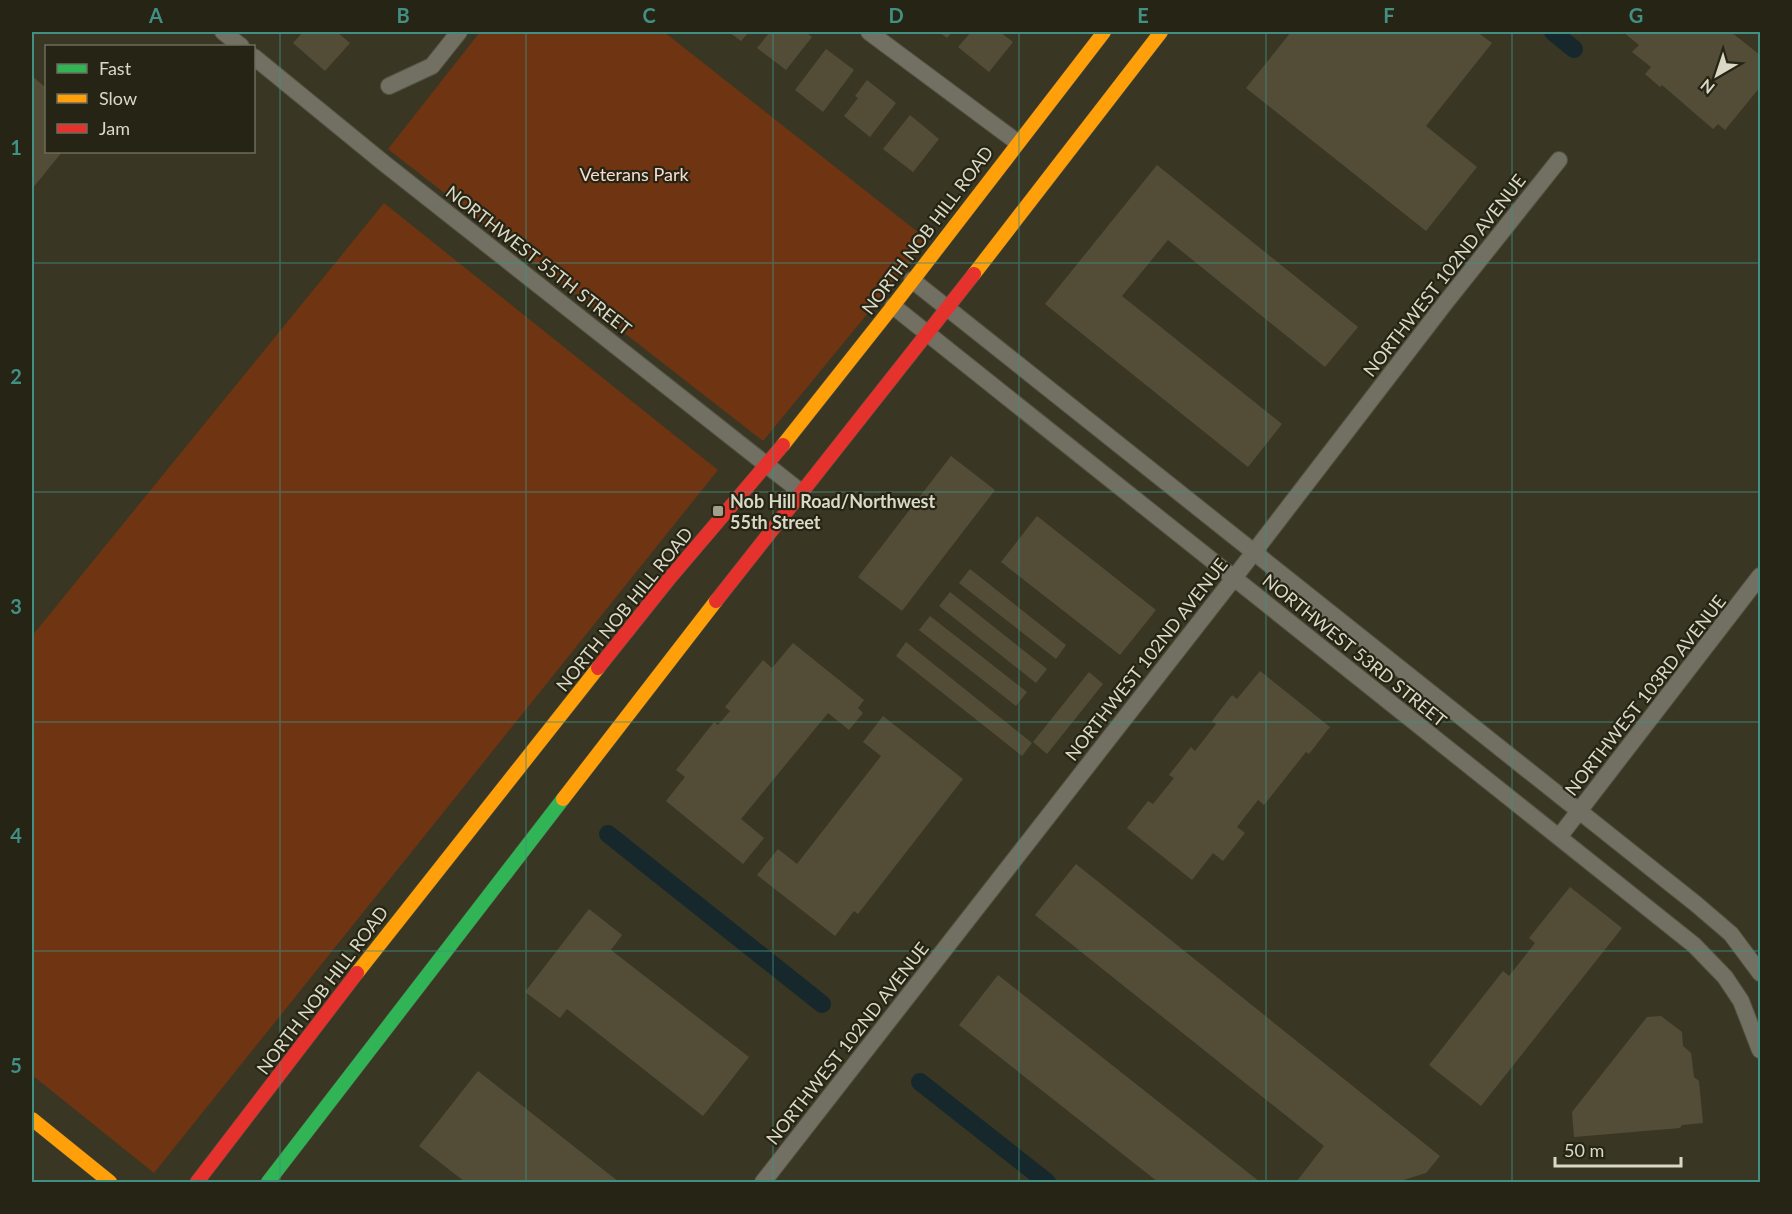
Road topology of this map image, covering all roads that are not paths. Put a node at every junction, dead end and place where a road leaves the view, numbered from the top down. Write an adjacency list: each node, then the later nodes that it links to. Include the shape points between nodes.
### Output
1 (223, 32): 6 (street)
2 (459, 32): 8 (street, via 432,66)
3 (868, 32): 9 (street)
4 (1104, 32): 9 (main road, NORTH NOB HILL ROAD)
5 (1161, 32): 13 (main road)
6 (240, 45)
7 (255, 58): 15 (street, NORTHWEST 55TH STREET)
8 (389, 86)
9 (1017, 142): 11 (main road, NORTH NOB HILL ROAD)
10 (1559, 160): 17 (street, NORTHWEST 102ND AVENUE)
11 (912, 280): 12 (main road, NORTH NOB HILL ROAD); 13 (street, NORTHWEST 53RD STREET)
12 (893, 306): 14 (street, NORTHWEST 53RD STREET); 15 (main road, NORTH NOB HILL ROAD)
13 (948, 308): 14 (main road); 17 (street, NORTHWEST 53RD STREET)
14 (928, 334): 16 (main road); 19 (street, NORTHWEST 53RD STREET)
15 (767, 465): 16 (street, NORTHWEST 55TH STREET); 26 (main road, NORTH NOB HILL ROAD, via 669,579 414,899)
16 (801, 492): 27 (main road)
17 (1254, 552): 19 (street, NORTHWEST 102ND AVENUE); 20 (street, NORTHWEST 53RD STREET)
18 (1761, 576): 20 (street, NORTHWEST 103RD AVENUE)
19 (1234, 578): 21 (street, NORTHWEST 53RD STREET); 28 (street, NORTHWEST 102ND AVENUE)
20 (1579, 812): 21 (street, NORTHWEST 103RD AVENUE); 22 (street, NORTHWEST 53RD STREET, via 1731,934)
21 (1559, 837): 23 (street, NORTHWEST 53RD STREET, via 1694,945 1725,977 1741,1001)
22 (1761, 973)
23 (1761, 1050)
24 (32, 1119): 25 (main road)
25 (110, 1182)
26 (197, 1182)
27 (268, 1182)
28 (763, 1182)

